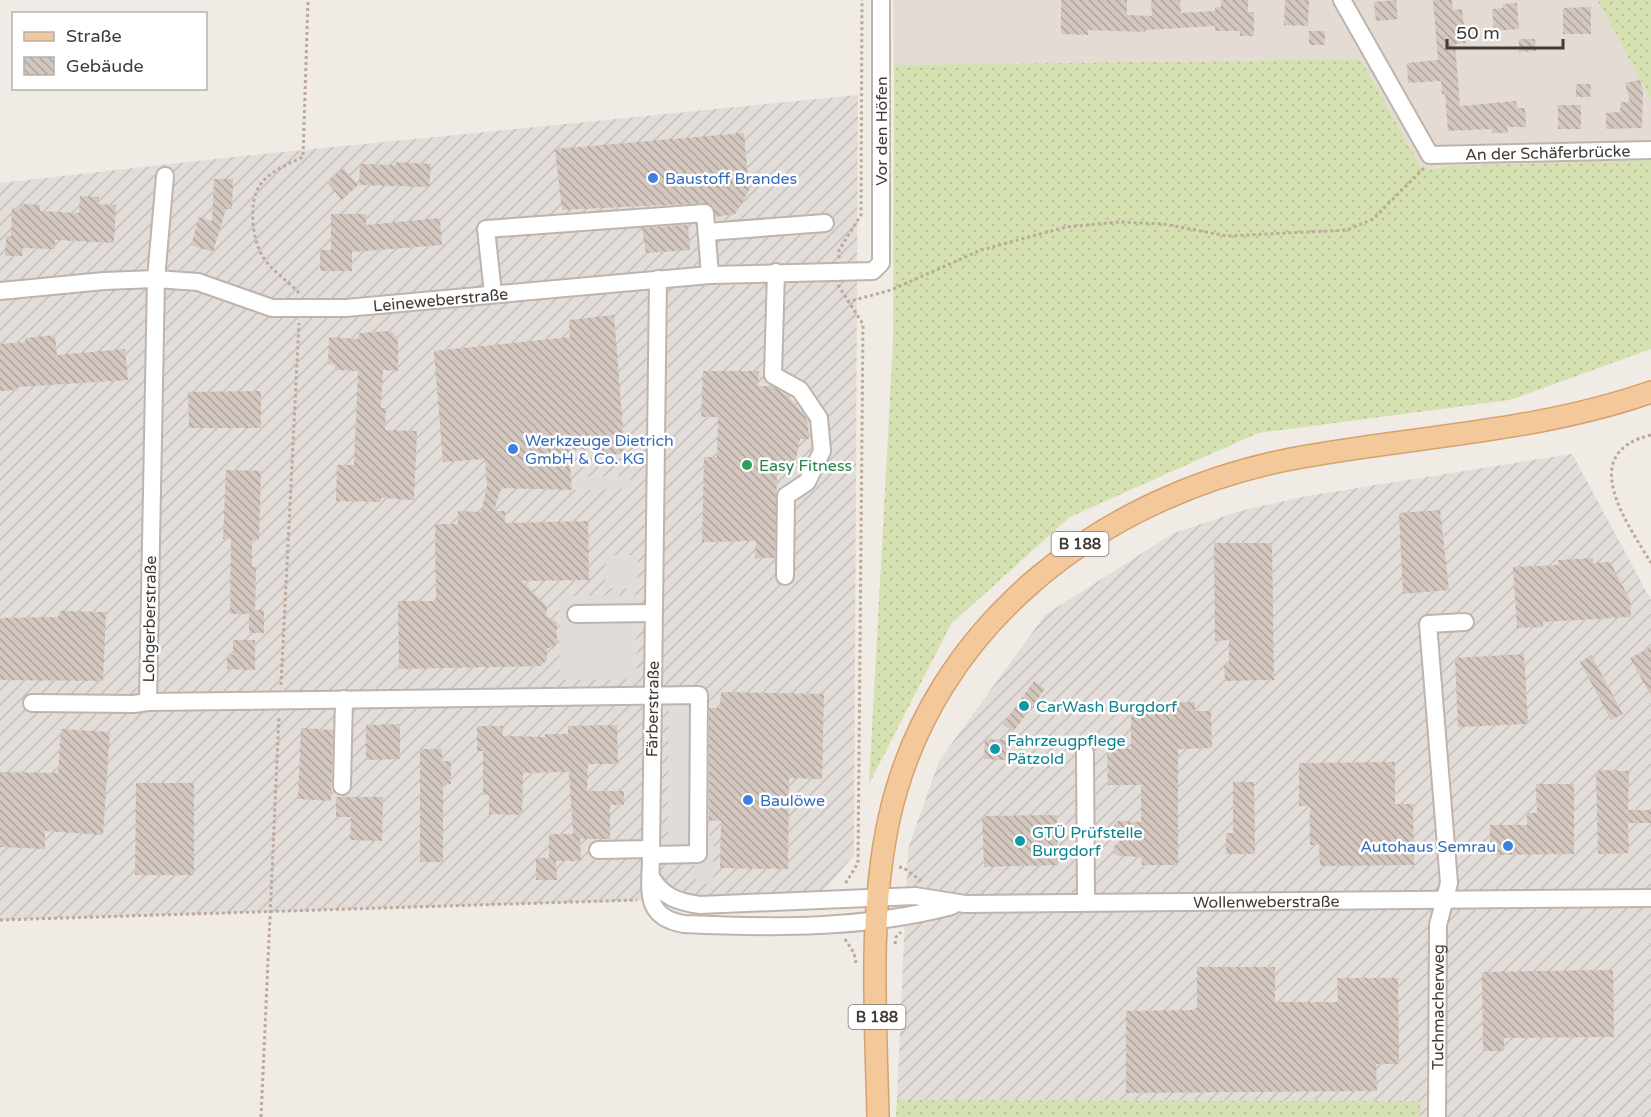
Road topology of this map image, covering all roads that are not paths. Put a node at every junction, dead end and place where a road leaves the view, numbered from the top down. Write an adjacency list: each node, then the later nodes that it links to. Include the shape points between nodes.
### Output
1 (881, 0): 7 (street, Vor den Höfen)
2 (1342, 0): 3 (street, An der Schäferbrücke, via 1438,155)
3 (1651, 150)
4 (165, 176): 10 (street, Lohgerberstraße)
5 (825, 223): 6 (street)
6 (707, 232): 9 (street); 13 (street, via 705,213 486,229)
7 (881, 263): 8 (street, Leineweberstraße, via 873,271)
8 (776, 272): 9 (street, Leineweberstraße); 15 (street, via 773,375 800,390 819,418 822,452 807,483 786,496)
9 (710, 275): 11 (street, Leineweberstraße)
10 (156, 279): 12 (street, Leineweberstraße); 13 (street, Leineweberstraße, via 198,282 272,308 346,308); 21 (street, Lohgerberstraße)
11 (658, 279): 13 (street, Leineweberstraße); 16 (street, Färberstraße)
12 (0, 291)
13 (493, 293)
14 (1651, 392): 28 (main road, B 188, via 1584,413 1518,427 1320,454 1233,472 1175,492 1094,535 1044,572 1007,607 979,638 944,688 901,777 889,821)
15 (785, 576)
16 (653, 613): 17 (street); 19 (street, Färberstraße)
17 (576, 614)
18 (1465, 622): 30 (street, via 1428,624 1449,883)
19 (652, 694): 20 (street, Lohgerberstraße); 26 (street, Färberstraße); 26 (street, Lohgerberstraße, via 699,695 699,740 698,854)
20 (344, 699): 21 (street, Lohgerberstraße); 24 (street)
21 (148, 702): 22 (street)
22 (32, 703)
23 (1085, 753): 31 (street)
24 (342, 786)
25 (598, 850): 26 (street)
26 (651, 852): 27 (street, Färberstraße)
27 (651, 877): 28 (street, Wollenweberstraße, via 666,896 700,905); 33 (street, Färberstraße, via 654,910 662,918 684,924 837,925)
28 (879, 898): 32 (street, Wollenweberstraße, via 915,896); 33 (main road, B 188)
29 (1651, 898): 30 (street, Wollenweberstraße)
30 (1444, 900): 31 (street, Wollenweberstraße); 35 (street, Tuchmacherweg, via 1438,925)
31 (1086, 901): 32 (street, Wollenweberstraße)
32 (958, 904): 33 (street, Wollenweberstraße)
33 (878, 921): 34 (main road, B 188)
34 (878, 1117)
35 (1437, 1117)

